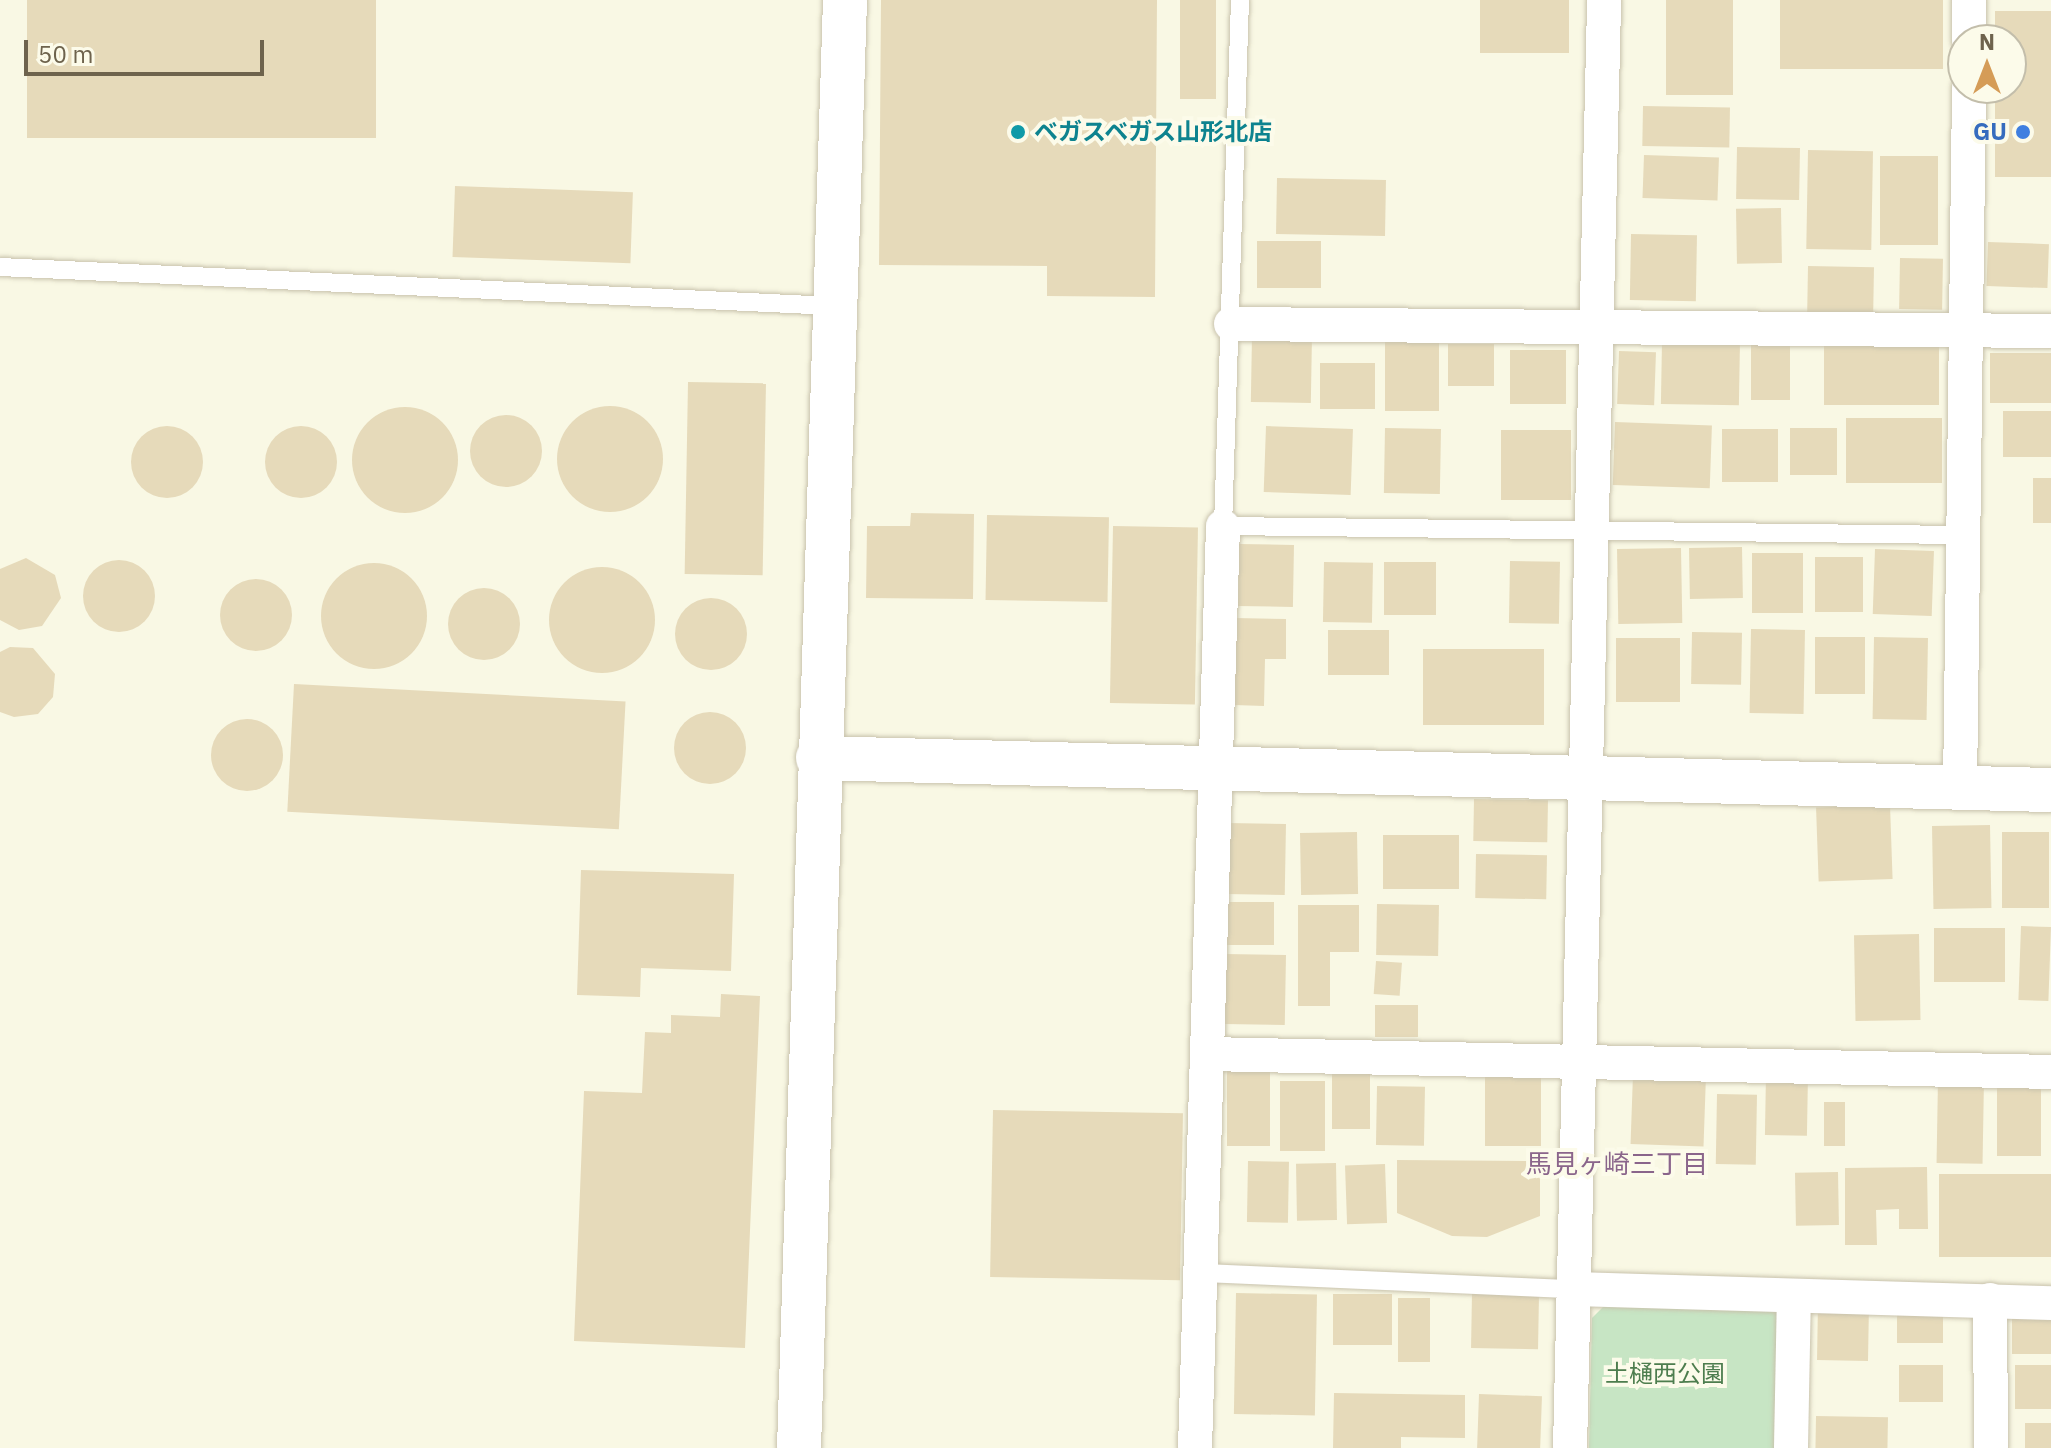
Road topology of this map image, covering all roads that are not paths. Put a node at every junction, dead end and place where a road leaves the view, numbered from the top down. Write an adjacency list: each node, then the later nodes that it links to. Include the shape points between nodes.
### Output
1 (845, 0): 8 (street)
2 (1240, 0): 9 (lane)
3 (1604, 0): 10 (street)
4 (1969, 0): 5 (street)
5 (1969, 24)
6 (1969, 104): 12 (street)
7 (0, 267): 8 (lane)
8 (833, 306): 16 (street)
9 (1231, 324): 10 (street); 13 (lane)
10 (1596, 328): 12 (street); 14 (street)
11 (2051, 331): 12 (street)
12 (1968, 332): 15 (street)
13 (1223, 526): 14 (lane); 17 (street)
14 (1590, 532): 15 (lane); 18 (street)
15 (1963, 535): 19 (street)
16 (818, 758): 17 (street); 29 (street)
17 (1214, 769): 18 (street); 21 (street)
18 (1583, 779): 19 (street); 22 (street)
19 (1960, 788): 20 (street)
20 (2051, 790)
21 (1207, 1054): 22 (street); 24 (street)
22 (1581, 1059): 23 (street); 25 (street)
23 (2051, 1072)
24 (1202, 1273): 25 (lane); 30 (street)
25 (1575, 1289): 26 (street); 31 (street)
26 (1794, 1298): 27 (street); 32 (street)
27 (1990, 1300): 28 (street); 33 (street)
28 (2051, 1303)
29 (799, 1448)
30 (1195, 1448)
31 (1570, 1448)
32 (1791, 1448)
33 (1991, 1448)

